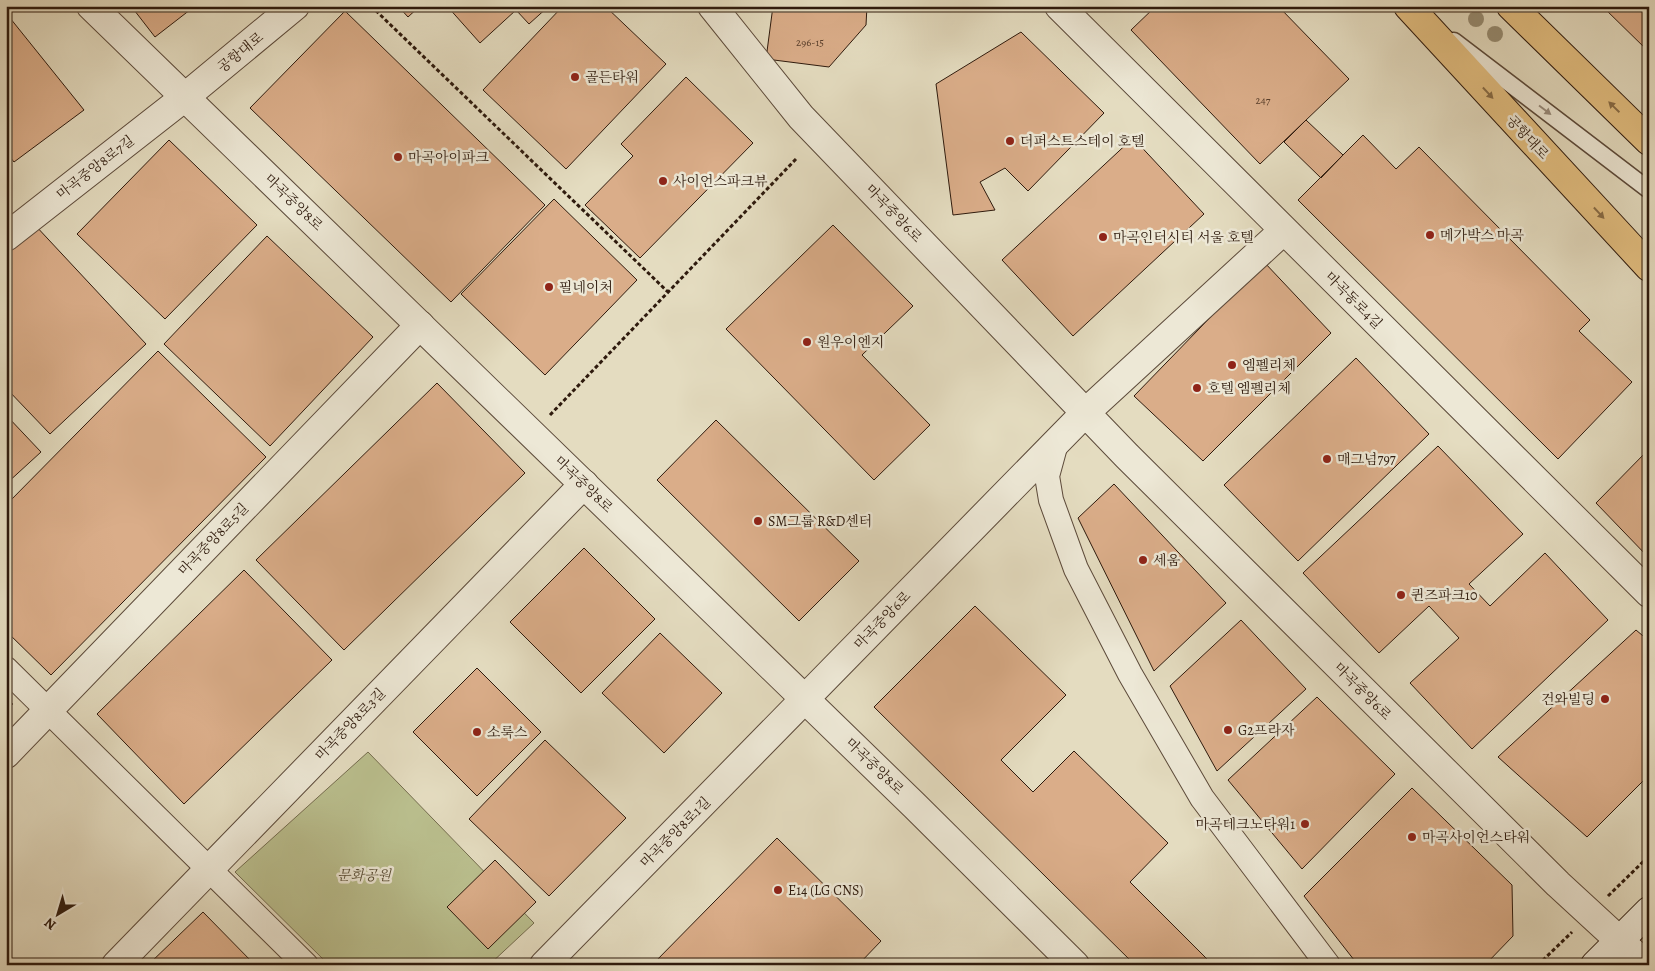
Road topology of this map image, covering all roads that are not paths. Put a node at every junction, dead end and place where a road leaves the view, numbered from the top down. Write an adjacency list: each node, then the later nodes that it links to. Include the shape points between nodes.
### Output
1 (91, 6): 7 (street, 마곡중앙8로)
2 (295, 6): 7 (street, 공항대로)
3 (712, 6): 14 (street, 마곡중앙6로, via 801,117)
4 (1059, 6): 10 (street, 마곡동로4길)
5 (1408, 6): 9 (lane, one-way to 9); 12 (main road, 공항대로, one-way to 12)
6 (1511, 6): 8 (main road, one-way to 6)
7 (184, 97): 11 (street, 마곡중앙8로7길); 13 (street, 마곡중앙8로)
8 (1649, 141)
9 (1649, 190)
10 (1284, 230): 14 (street, 마곡중앙6로); 17 (street, 마곡동로4길)
11 (6, 237)
12 (1649, 267)
13 (420, 325): 16 (street, 마곡중앙8로); 20 (street, 마곡중앙8로5길)
14 (1085, 413): 15 (street, 마곡중앙6로); 24 (street, 마곡중앙6로)
15 (1056, 443): 19 (street, 마곡중앙6로); 29 (street, via 1047,476 1051,500 1076,569 1130,674 1202,798)
16 (584, 484): 19 (street, 마곡중앙8로); 22 (street, 마곡중앙8로3길)
17 (1649, 593)
18 (6, 669): 20 (street)
19 (806, 699): 27 (street, 마곡중앙8로1길); 28 (street, 마곡중앙8로)
20 (48, 710): 21 (street, 마곡중앙8로5길); 22 (street)
21 (6, 754)
22 (209, 869): 25 (street, 마곡중앙8로3길); 26 (street)
23 (1649, 911): 24 (street)
24 (1619, 941): 30 (street); 31 (street, 마곡중앙6로)
25 (116, 965)
26 (306, 965)
27 (544, 965)
28 (1075, 965)
29 (1328, 965)
30 (1595, 965)
31 (1646, 965)

